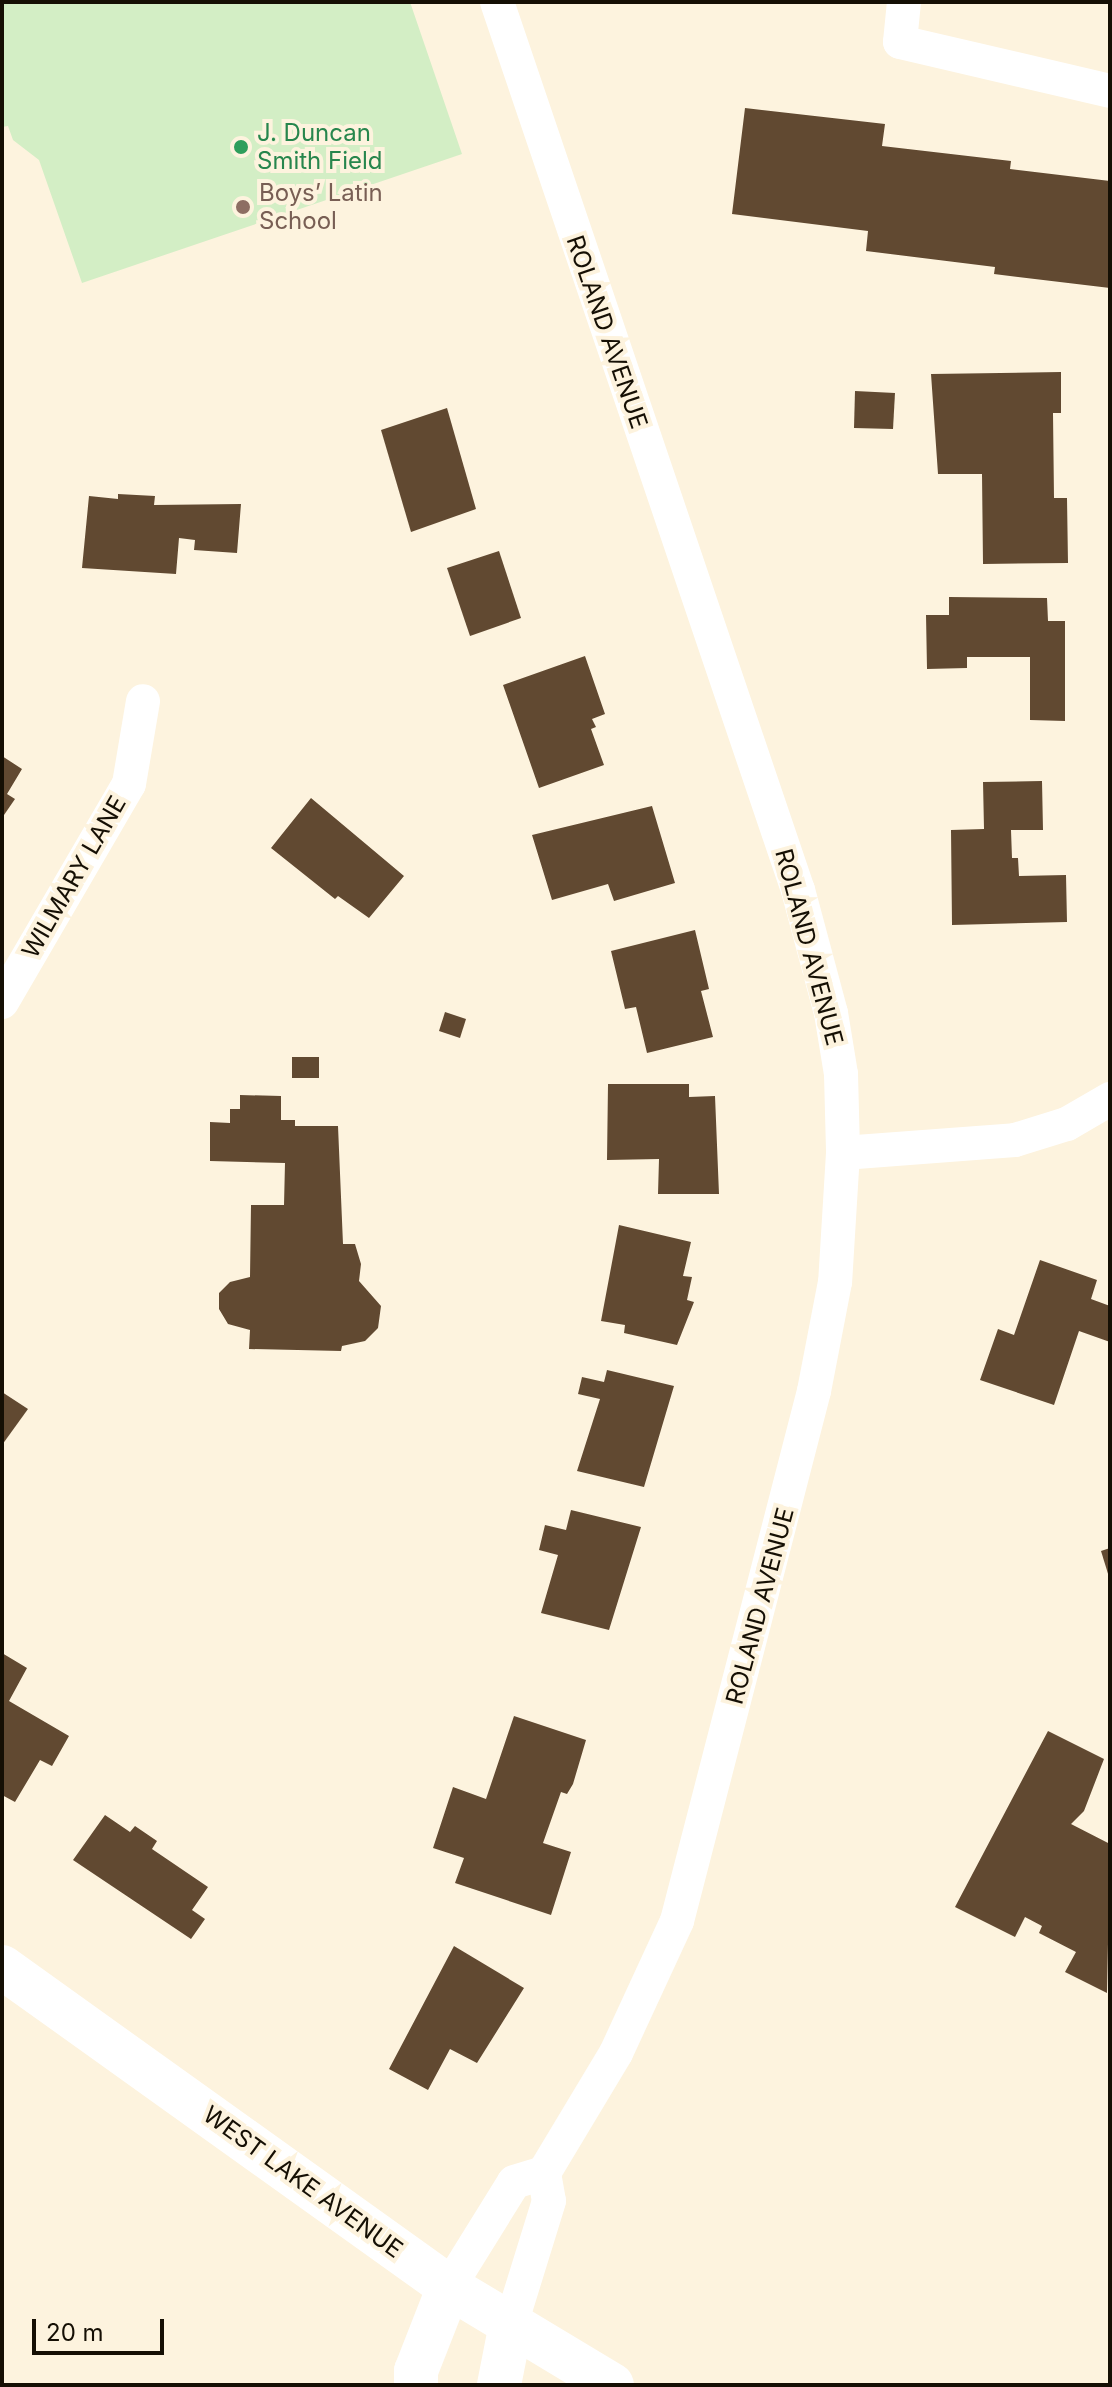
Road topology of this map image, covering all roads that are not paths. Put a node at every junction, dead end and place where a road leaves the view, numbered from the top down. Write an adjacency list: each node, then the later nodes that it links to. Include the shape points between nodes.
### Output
1 (497, 2): 7 (street, ROLAND AVENUE, via 798,890 831,1013 841,1074)
2 (904, 2): 3 (street, via 900,42)
3 (1110, 91)
4 (143, 701): 5 (street, WILMARY LANE, via 129,784)
5 (2, 1002)
6 (1110, 1099): 7 (street, via 1067,1124 1015,1140)
7 (843, 1153): 9 (street, ROLAND AVENUE, via 835,1282 814,1391 677,1921 616,2053)
8 (2, 1967): 10 (street, WEST LAKE AVENUE)
9 (544, 2173): 10 (street, via 514,2182); 11 (street, via 549,2201)
10 (449, 2287): 11 (street, WEST LAKE AVENUE); 12 (street, via 416,2371)
11 (511, 2324): 13 (street); 14 (street, WEST LAKE AVENUE)
12 (416, 2385)
13 (499, 2385)
14 (612, 2385)

